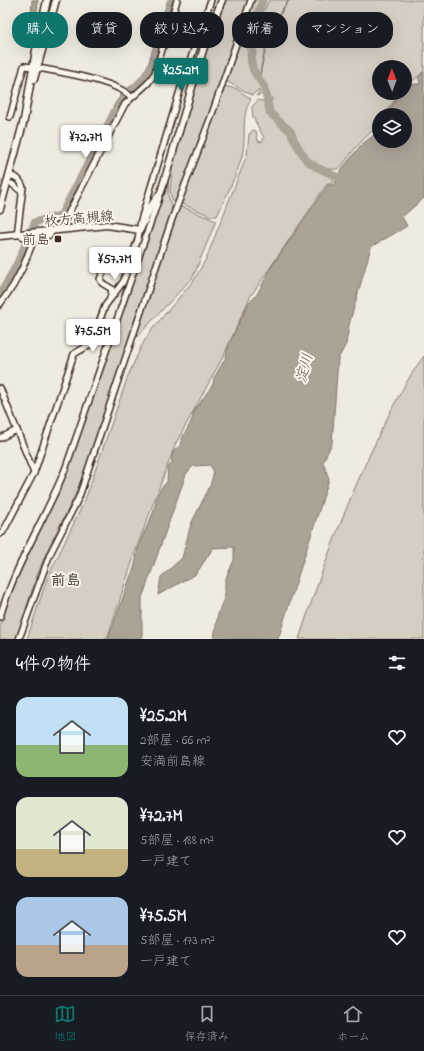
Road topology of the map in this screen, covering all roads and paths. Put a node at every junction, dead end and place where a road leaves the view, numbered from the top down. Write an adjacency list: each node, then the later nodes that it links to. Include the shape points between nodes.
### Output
1 (47, 0): 11 (main road)
2 (56, 0): 11 (main road)
3 (177, 0): 7 (street)
4 (211, 0): 8 (street)
5 (222, 0): 17 (main road, via 206,40)
6 (251, 0): 35 (street, via 211,117 172,219 79,497 50,554)
7 (173, 12)
8 (207, 12)
9 (162, 48): 12 (street, via 155,73 148,83)
10 (194, 48): 19 (street)
11 (35, 68): 12 (street, via 68,74 126,91); 13 (street, via 24,66); 14 (main road)
12 (131, 97): 20 (street, via 119,114 66,218)
13 (10, 117)
14 (10, 176): 16 (street, via 20,180); 18 (main road)
15 (12, 184): 16 (street)
16 (22, 192): 21 (street)
17 (161, 192): 19 (main road); 27 (street)
18 (0, 209)
19 (140, 230): 20 (main road, 枚方高槻線, via 107,225); 25 (street)
20 (52, 231): 21 (main road, 枚方高槻線); 23 (street, via 49,236)
21 (19, 235): 22 (main road, 枚方高槻線); 23 (street)
22 (0, 236)
23 (32, 241): 28 (street, via 23,267)
24 (105, 260): 26 (street, via 100,279 112,289)
25 (123, 282): 26 (street); 27 (street)
26 (110, 300): 32 (street, via 102,311 92,341 74,354)
27 (122, 302): 34 (street, via 66,467 52,502 13,578)
28 (0, 304)
29 (0, 388): 30 (street)
30 (17, 430): 31 (street); 32 (street)
31 (0, 438)
32 (34, 473): 33 (street, via 7,526)
33 (0, 534)
34 (0, 617)
35 (19, 639)

